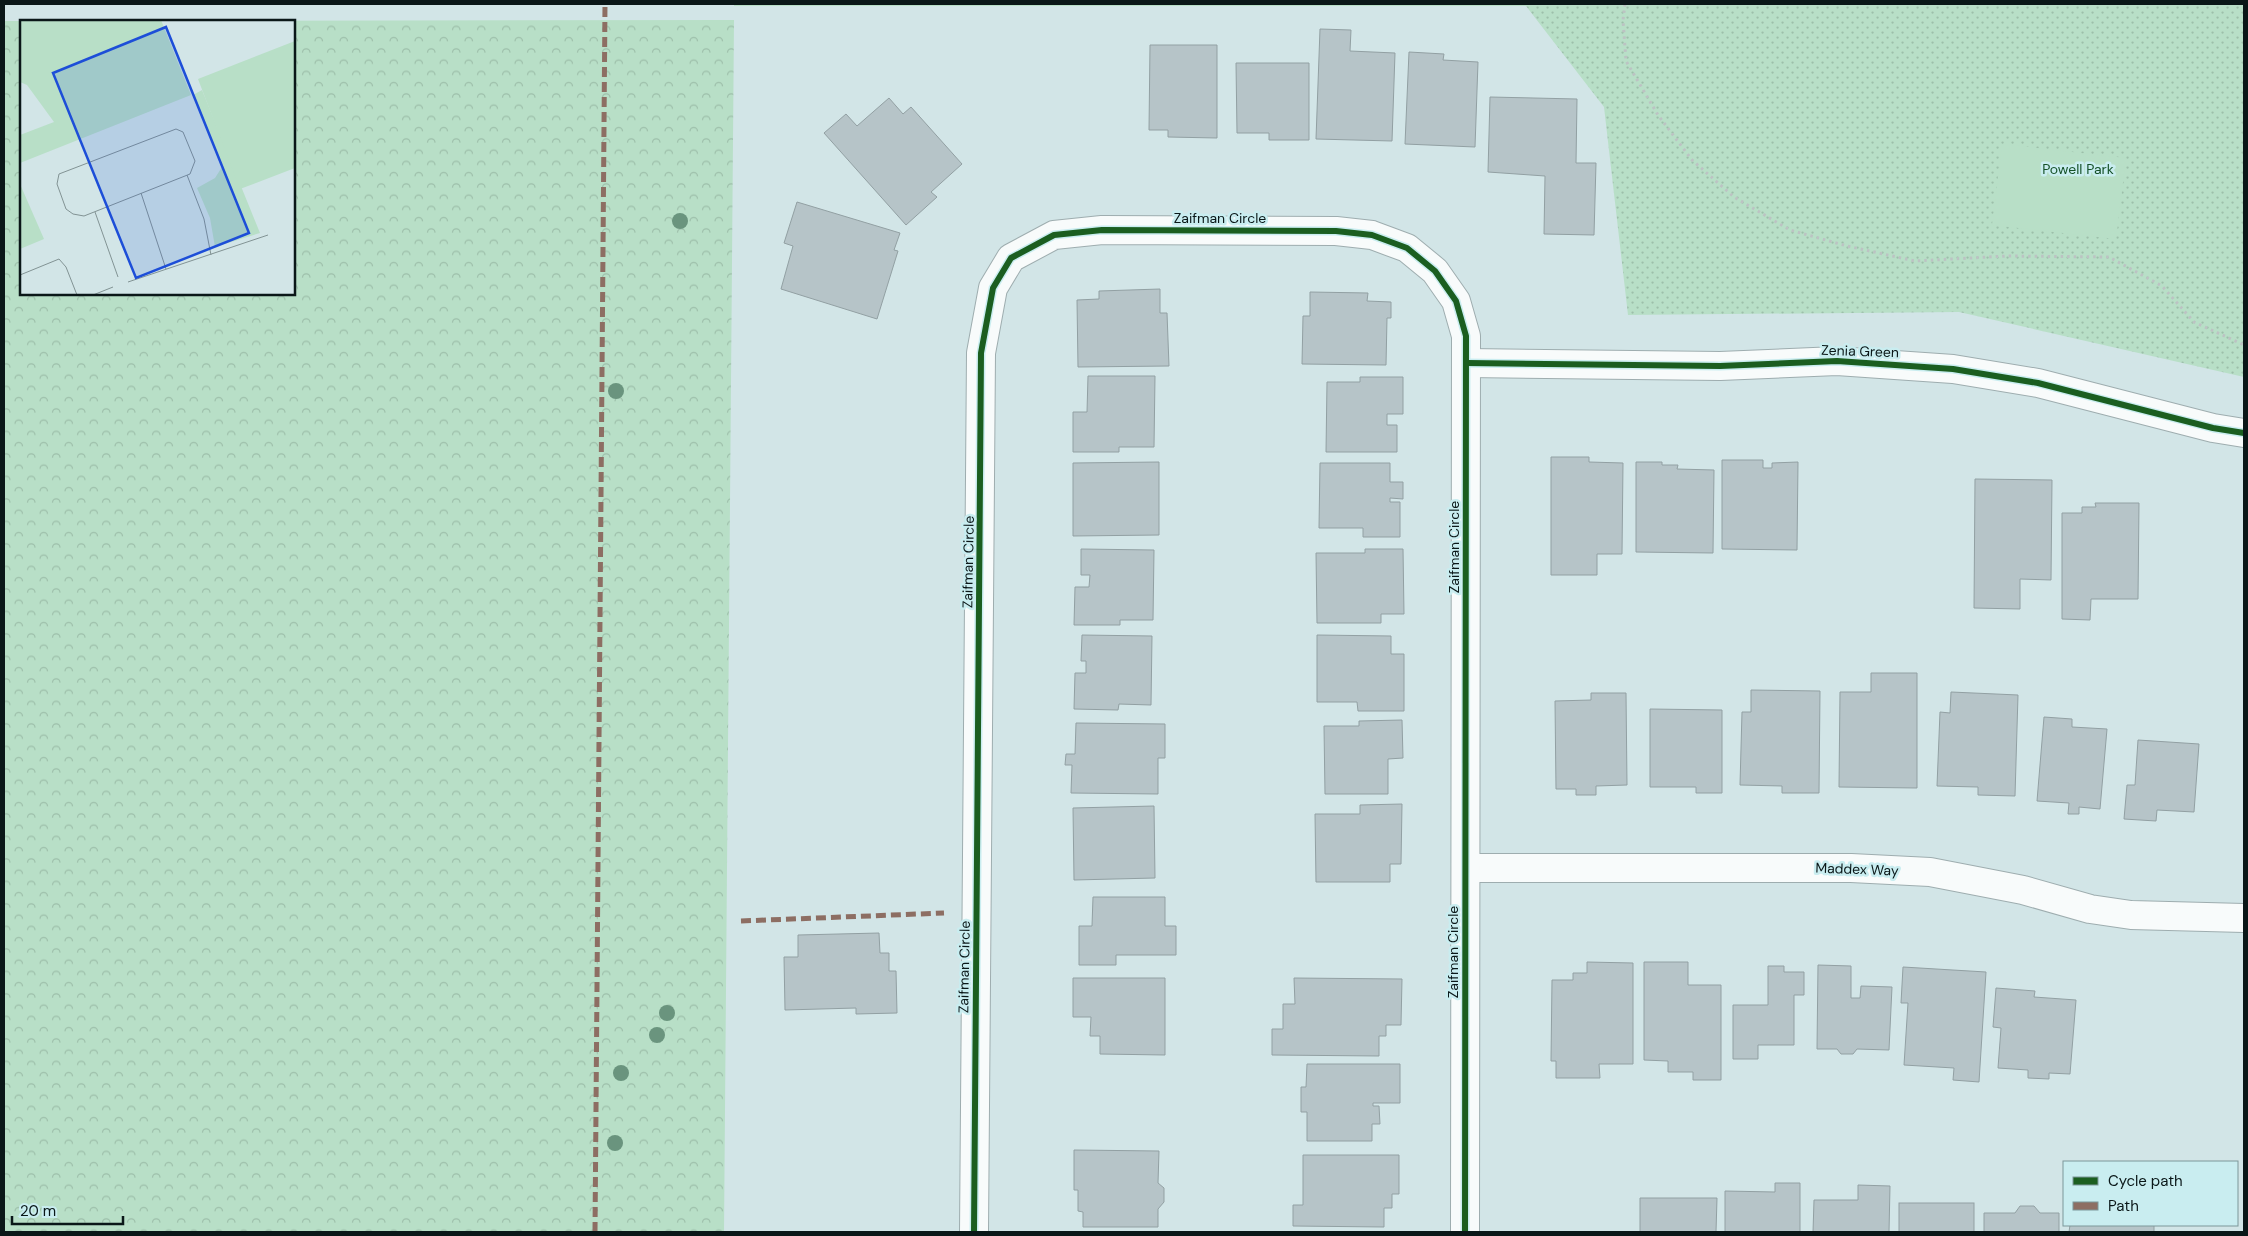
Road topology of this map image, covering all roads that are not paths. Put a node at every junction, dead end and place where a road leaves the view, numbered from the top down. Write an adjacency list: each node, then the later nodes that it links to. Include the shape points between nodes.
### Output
1 (1467, 363): 2 (street, Zenia Green, via 1720,366 1837,361 1952,369 2038,384); 3 (street, Zaifman Circle); 5 (street, Zaifman Circle, via 1466,336 1456,301 1435,271 1407,248 1372,235 1102,230 1054,235 1011,258 993,288 981,352)
2 (2244, 433)
3 (1466, 868): 4 (street, Maddex Way, via 1851,868 1930,872 2023,890 2090,909 2131,915); 6 (street, Zaifman Circle)
4 (2244, 918)
5 (974, 1232)
6 (1465, 1232)

